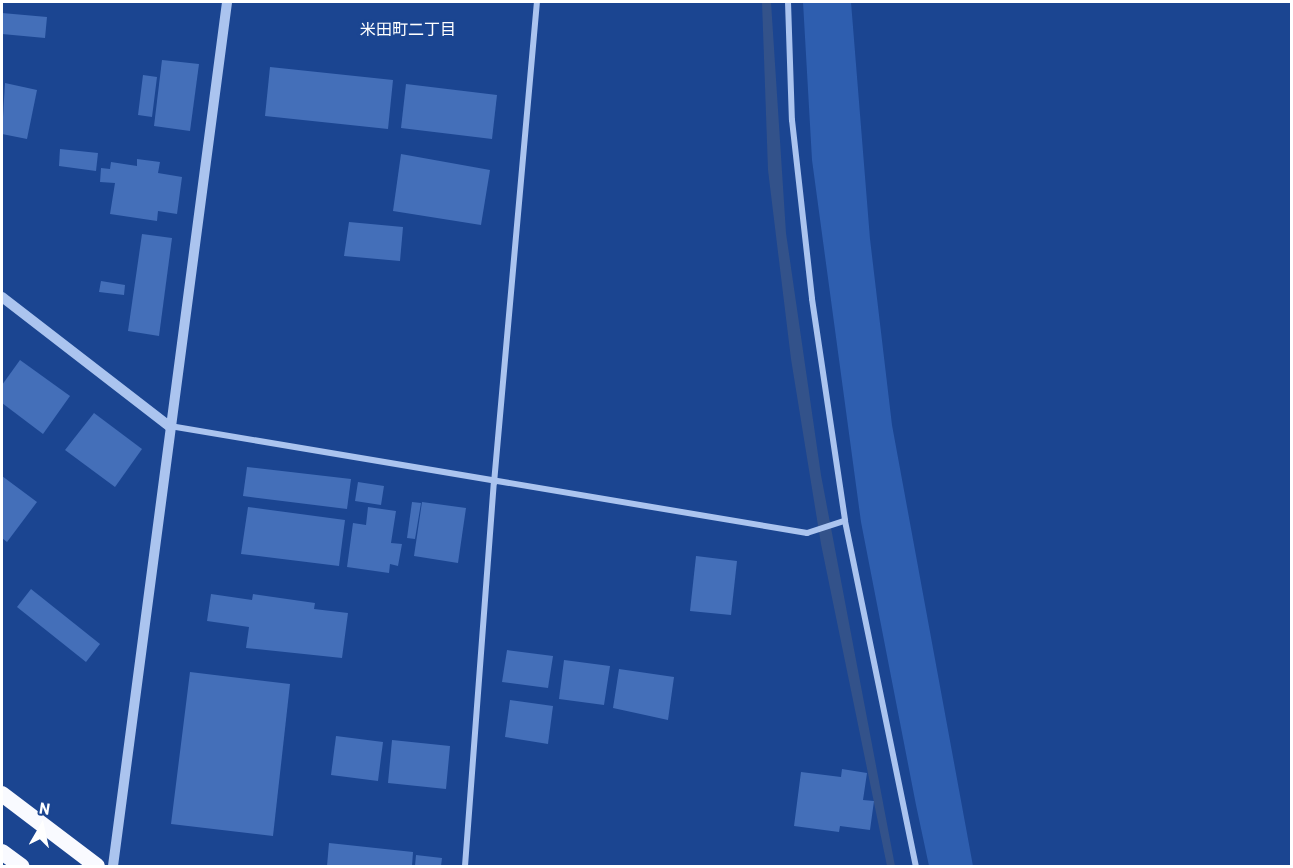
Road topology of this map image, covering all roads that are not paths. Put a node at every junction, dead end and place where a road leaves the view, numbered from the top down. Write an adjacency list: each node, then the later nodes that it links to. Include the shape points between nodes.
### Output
1 (227, 2): 5 (street)
2 (537, 2): 6 (street)
3 (788, 2): 7 (street, via 792,120 812,299)
4 (2, 297): 5 (street)
5 (169, 426): 6 (street); 12 (street)
6 (494, 483): 7 (street, via 807,533); 13 (street)
7 (845, 521): 14 (street)
8 (2, 794): 11 (highway)
9 (2, 852): 10 (highway)
10 (21, 867)
11 (98, 867)
12 (113, 867)
13 (465, 867)
14 (916, 867)

